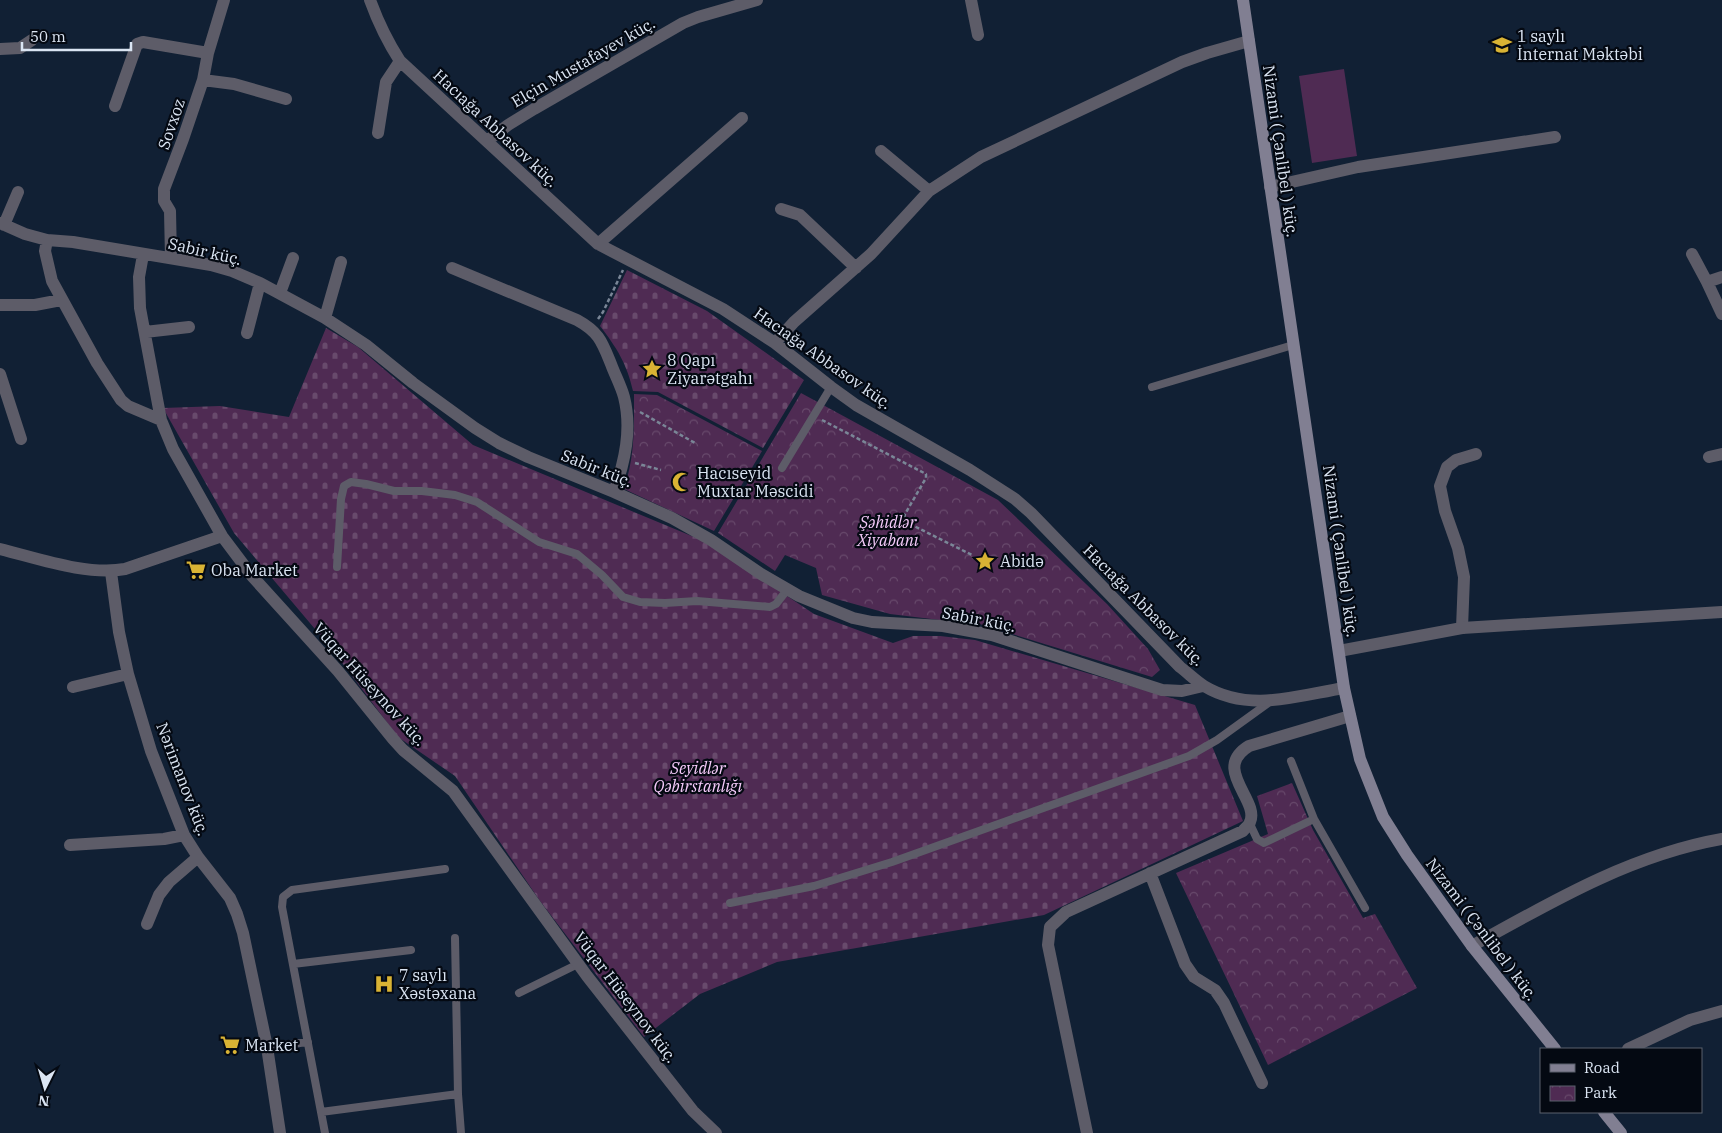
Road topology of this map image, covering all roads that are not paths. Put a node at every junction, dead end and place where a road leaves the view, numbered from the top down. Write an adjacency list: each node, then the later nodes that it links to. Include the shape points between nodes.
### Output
1 (224, 0): 10 (street, Sovxoz)
2 (370, 0): 11 (street, Hacıağa Abbasov küç., via 382,31)
3 (757, 0): 18 (street, Elçin Mustafayev küç., via 683,23 534,109)
4 (971, 0): 6 (street)
5 (1243, 0): 8 (main road, Nizami ( Çənlibel ) küç.)
6 (978, 35)
7 (32, 40): 9 (street, via 20,48)
8 (1249, 41): 20 (main road, Nizami ( Çənlibel ) küç.); 21 (street, via 1182,62 990,152)
9 (0, 49)
10 (208, 53): 12 (street, Sovxoz); 14 (street, via 142,42 137,44)
11 (400, 61): 16 (street, via 386,82); 18 (street, Hacıağa Abbasov küç.)
12 (202, 80): 13 (street, via 234,84); 29 (street, Sovxoz, via 164,189 164,201 170,211)
13 (286, 99)
14 (115, 106)
15 (742, 118): 26 (street)
16 (378, 133)
17 (1555, 137): 20 (street, via 1358,167)
18 (487, 141): 26 (street, Hacıağa Abbasov küç.)
19 (881, 151): 21 (street)
20 (1270, 187): 46 (main road, Nizami ( Çənlibel ) küç.)
21 (929, 191): 33 (street)
22 (18, 192): 24 (street)
23 (781, 209): 33 (street, via 800,215)
24 (2, 224): 25 (street, Sabir küç.)
25 (47, 240): 28 (street, Sabir küç.); 38 (street, via 47,265)
26 (598, 244): 45 (street, Hacıağa Abbasov küç., via 723,309)
27 (1692, 254): 35 (street)
28 (143, 255): 29 (street, Sabir küç.); 43 (street, Vüqar Hüseynov küç., via 138,292)
29 (171, 258): 36 (street, Sabir küç., via 232,270)
30 (293, 258): 37 (street)
31 (341, 262): 41 (street)
32 (452, 268): 56 (street, via 590,327 603,345 626,410 624,460)
33 (856, 268): 45 (street, via 794,322)
34 (1722, 277): 35 (street)
35 (1707, 282): 40 (street)
36 (260, 283): 37 (street, Sabir küç.); 44 (street)
37 (280, 293): 41 (street, Sabir küç.)
38 (61, 300): 39 (street); 50 (street, via 121,400)
39 (0, 306)
40 (1722, 314)
41 (325, 318): 56 (street, Sabir küç., via 499,442 536,461)
42 (189, 328): 43 (street)
43 (145, 332): 50 (street, Vüqar Hüseynov küç.)
44 (247, 334)
45 (776, 343): 49 (street, Hacıağa Abbasov küç.)
46 (1294, 345): 48 (lane); 64 (main road, Nizami ( Çənlibel ) küç.)
47 (0, 374): 51 (street)
48 (1152, 387)
49 (831, 388): 55 (lane); 66 (street, Hacıağa Abbasov küç., via 1015,499 1180,667)
50 (161, 420): 57 (street, Vüqar Hüseynov küç., via 173,449)
51 (21, 439)
52 (1476, 454): 63 (street, via 1456,460 1447,468 1440,486 1464,577)
53 (1722, 454): 54 (street)
54 (1708, 456)
55 (782, 468)
56 (614, 492): 61 (street, Sabir küç., via 699,532)
57 (222, 536): 60 (street); 87 (street, Vüqar Hüseynov küç., via 252,576 338,671 392,739 459,798)
58 (0, 548): 60 (street)
59 (337, 567): 61 (lane, via 341,499 344,486 351,482 394,491 455,495 477,502 539,542 576,554 623,597 640,602 697,600 770,607)
60 (111, 572): 65 (street, Nərimanov küç.)
61 (787, 590): 66 (street, Sabir küç., via 853,618 943,626 992,635 1162,690 1182,691)
62 (1722, 612): 63 (street)
63 (1462, 628): 64 (street)
64 (1339, 651): 68 (main road, Nizami ( Çənlibel ) küç.)
65 (128, 674): 67 (street); 74 (street, Nərimanov küç., via 151,751)
66 (1203, 686): 69 (street, Hacıağa Abbasov küç., via 1241,701)
67 (73, 687)
68 (1344, 688): 69 (street, Hacıağa Abbasov küç.); 70 (main road, Nizami ( Çənlibel ) küç.)
69 (1271, 701): 80 (lane, via 1189,756 892,862 814,886)
70 (1350, 716): 73 (street, via 1249,746 1242,751 1236,758 1234,771 1252,816); 84 (main road, Nizami ( Çənlibel ) küç., via 1360,759 1383,817)
71 (1291, 761): 72 (lane)
72 (1314, 819): 73 (lane, via 1264,844 1257,839); 81 (lane)
73 (1250, 824): 79 (street, via 1243,831)
74 (184, 835): 76 (street); 77 (street, Nərimanov küç.)
75 (1722, 839): 84 (street, via 1631,864 1550,902)
76 (70, 845)
77 (198, 856): 82 (street, via 159,895); 91 (street, Nərimanov küç., via 238,914)
78 (445, 870): 86 (lane, via 292,890 283,897 282,907)
79 (1150, 873): 94 (street, via 1185,964 1194,977 1214,990 1224,1003); 102 (street, via 1066,912 1050,927 1048,945)
80 (730, 903)
81 (1365, 908)
82 (147, 924)
83 (455, 938): 95 (lane)
84 (1472, 946): 92 (main road, Nizami ( Çənlibel ) küç.)
85 (411, 950): 86 (lane)
86 (293, 964): 90 (lane)
87 (578, 964): 88 (lane); 101 (street, Vüqar Hüseynov küç., via 693,1111)
88 (519, 993)
89 (1722, 1011): 93 (street, via 1690,1020)
90 (308, 1042): 91 (lane); 96 (lane)
91 (267, 1047): 98 (street, Nərimanov küç.)
92 (1553, 1048)
93 (1630, 1048)
94 (1262, 1083)
95 (458, 1094): 96 (lane); 100 (lane)
96 (321, 1112): 99 (lane)
97 (1605, 1113): 103 (main road)
98 (280, 1133)
99 (325, 1133)
100 (461, 1133)
101 (716, 1133)
102 (1088, 1133)
103 (1621, 1133)

